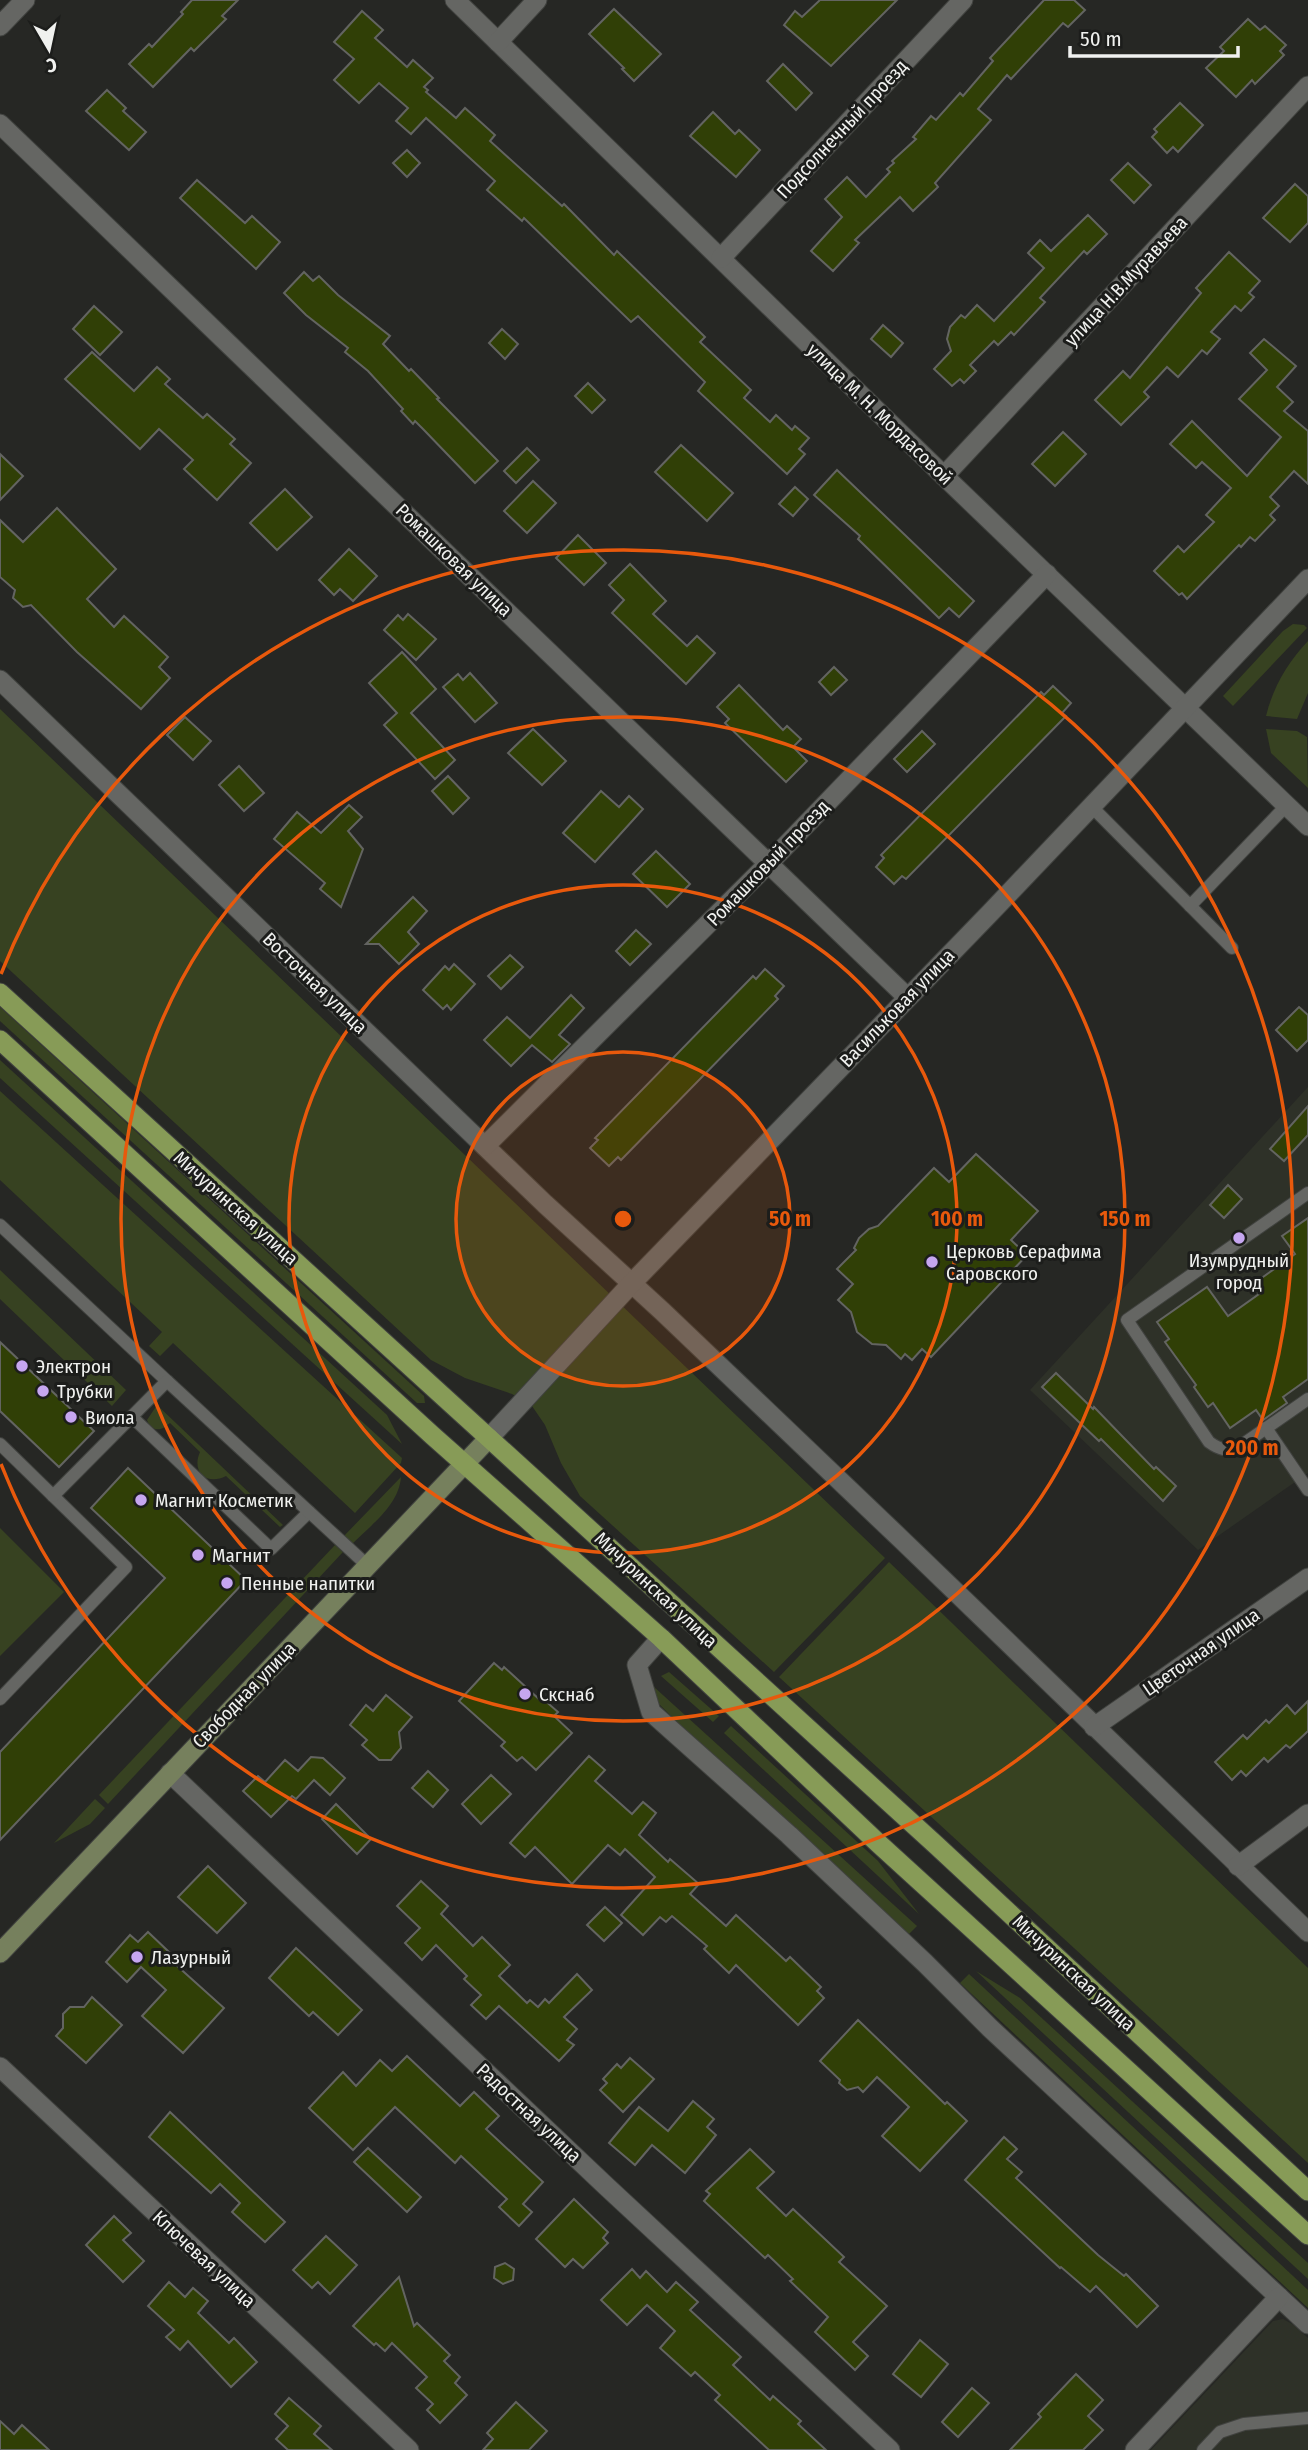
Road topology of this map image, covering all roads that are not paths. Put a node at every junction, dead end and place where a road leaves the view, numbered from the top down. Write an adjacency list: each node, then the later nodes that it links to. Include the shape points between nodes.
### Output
1 (24, 0): 5 (street)
2 (455, 0): 6 (street, улица М. Н. Мордасовой)
3 (537, 0): 6 (street)
4 (963, 0): 9 (street, Подсолнечный проезд)
5 (0, 26)
6 (498, 41): 9 (street, улица М. Н. Мордасовой)
7 (1308, 86): 10 (street, улица Н.В.Муравьева)
8 (0, 124): 18 (street, Ромашковая улица)
9 (721, 258): 10 (street, улица М. Н. Мордасовой)
10 (944, 476): 11 (street, улица М. Н. Мордасовой)
11 (1047, 574): 14 (street, улица М. Н. Мордасовой); 18 (street, Ромашковый проезд)
12 (1308, 579): 14 (street, Васильковая улица)
13 (0, 680): 24 (street, Восточная улица)
14 (1185, 708): 15 (street, улица М. Н. Мордасовой); 16 (street, Васильковая улица)
15 (1287, 805): 17 (street, улица М. Н. Мордасовой); 19 (lane)
16 (1091, 806): 19 (lane); 22 (street, Васильковая улица)
17 (1308, 825)
18 (769, 863): 22 (street, Ромашковая улица); 24 (street, Ромашковый проезд)
19 (1190, 906): 20 (lane)
20 (1232, 948)
21 (0, 993): 32 (main road, Мичуринская улица)
22 (907, 997): 27 (street, Васильковая улица)
23 (0, 1040): 34 (main road, Мичуринская улица)
24 (485, 1146): 27 (street, Восточная улица)
25 (1308, 1193): 31 (lane, via 1127,1320 1209,1442 1228,1451)
26 (0, 1225): 28 (lane)
27 (632, 1283): 32 (street, Васильковая улица); 42 (street, Восточная улица)
28 (167, 1381): 30 (lane); 37 (lane)
29 (1308, 1399): 31 (lane)
30 (132, 1417): 36 (lane); 37 (lane, via 271,1549)
31 (1266, 1428): 35 (lane)
32 (489, 1438): 34 (main road, Свободная улица); 49 (main road, Мичуринская улица)
33 (0, 1444): 36 (lane)
34 (465, 1464): 38 (main road, Свободная улица); 40 (main road, Мичуринская улица)
35 (1308, 1490)
36 (53, 1496): 41 (lane, via 125,1566)
37 (309, 1512): 38 (lane)
38 (368, 1566): 43 (main road, Свободная улица)
39 (1308, 1578): 42 (street, Цветочная улица)
40 (661, 1638): 50 (main road, Мичуринская улица, via 878,1843); 51 (street, via 636,1665 650,1713 789,1835)
41 (0, 1699)
42 (1094, 1727): 45 (street, Восточная улица)
43 (170, 1773): 47 (main road, Свободная улица); 55 (street, Радостная улица)
44 (1308, 1814): 45 (street)
45 (1238, 1866): 46 (street, Восточная улица)
46 (1308, 1932)
47 (0, 1952)
48 (0, 2067): 54 (street, Ключевая улица)
49 (1308, 2191)
50 (1308, 2235)
51 (1279, 2297): 52 (street); 56 (street)
52 (1308, 2324)
53 (1308, 2418): 57 (lane, via 1244,2424 1220,2432)
54 (409, 2450)
55 (890, 2450)
56 (1135, 2450)
57 (1203, 2450)

